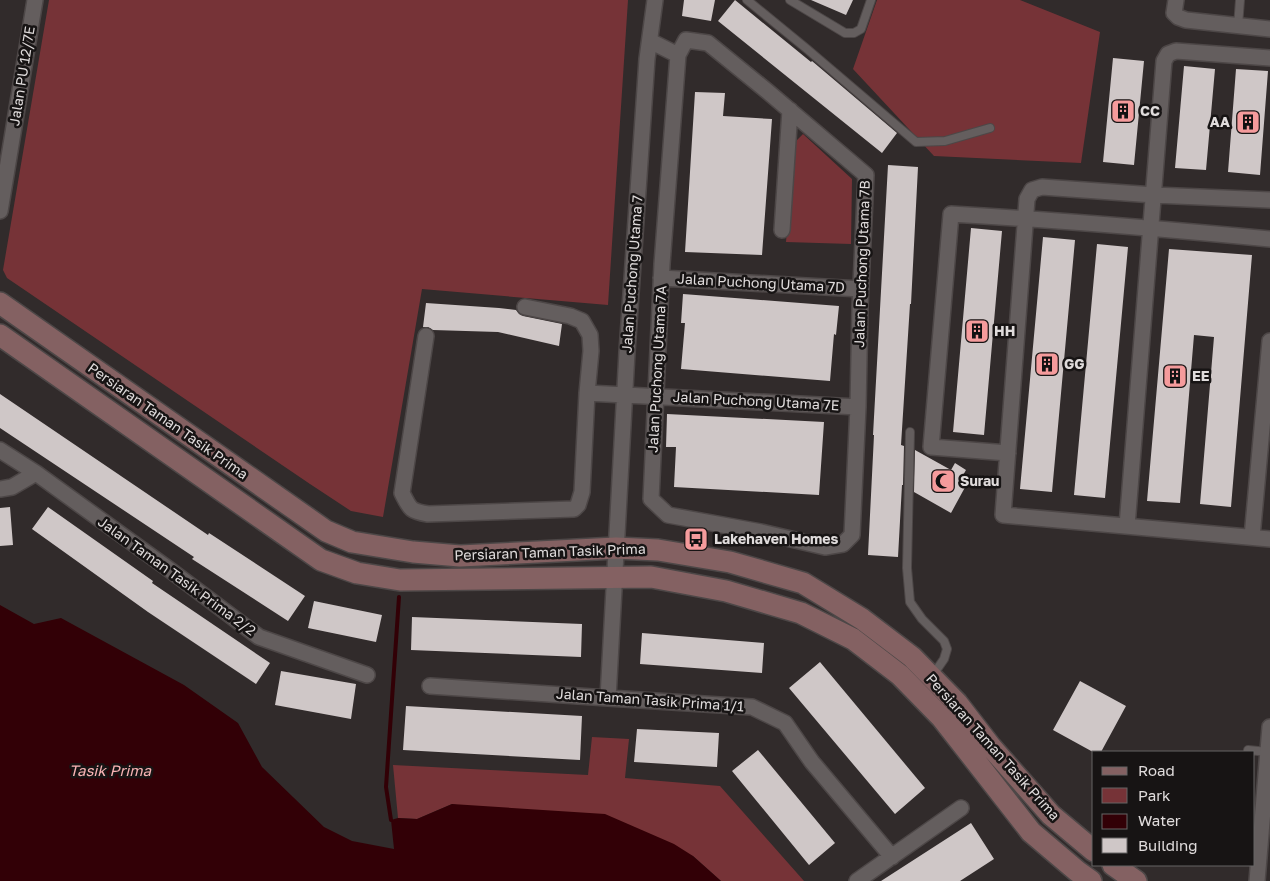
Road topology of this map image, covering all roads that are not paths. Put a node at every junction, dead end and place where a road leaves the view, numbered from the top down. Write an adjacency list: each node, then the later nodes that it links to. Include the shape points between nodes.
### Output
1 (35, 0): 15 (street, Jalan PU 12/7E)
2 (655, 0): 10 (street, Jalan Puchong Utama 7)
3 (747, 0): 14 (lane, via 916,142 945,141)
4 (790, 0): 5 (lane, via 845,33 861,29)
5 (871, 0)
6 (1176, 0): 8 (street, via 1174,13 1178,17)
7 (1240, 0): 8 (lane)
8 (1238, 26): 9 (street)
9 (1270, 29)
10 (650, 41): 11 (street); 31 (street, Jalan Puchong Utama 7)
11 (678, 55): 13 (street, Jalan Puchong Utama 7B, via 686,40 708,43); 23 (street, Jalan Puchong Utama 7A)
12 (1270, 58): 16 (street, via 1176,51 1168,54 1164,61)
13 (790, 110): 21 (street); 24 (street, Jalan Puchong Utama 7B, via 866,175)
14 (990, 128)
15 (6, 129): 18 (street, Jalan PU 12/7E)
16 (1154, 195): 17 (street); 19 (street, via 1042,187 1032,190 1027,198); 20 (street)
17 (1270, 200)
18 (0, 211)
19 (1025, 218): 20 (street); 36 (street); 36 (street, via 951,214 931,447)
20 (1151, 228): 22 (street); 39 (street)
21 (782, 230)
22 (1270, 239)
23 (661, 278): 24 (street, Jalan Puchong Utama 7D); 32 (street, Jalan Puchong Utama 7A)
24 (861, 288): 33 (street, Jalan Puchong Utama 7B)
25 (0, 303): 43 (main road, Persiaran Taman Tasik Prima, via 326,531 352,542 460,556)
26 (525, 307): 30 (street, via 582,321 590,335)
27 (0, 335): 44 (main road, Persiaran Taman Tasik Prima, via 321,560 357,572 400,580)
28 (426, 336): 30 (street, via 402,493 411,509 417,512 574,508 582,492)
29 (1270, 342): 40 (street)
30 (587, 393): 31 (street, Jalan Puchong Utama 7E)
31 (624, 394): 32 (street, Jalan Puchong Utama 7E); 43 (street, Jalan Puchong Utama 7)
32 (656, 396): 33 (street, Jalan Puchong Utama 7E); 42 (street, Jalan Puchong Utama 7A, via 651,499 668,515)
33 (858, 407): 42 (street, Jalan Puchong Utama 7B, via 852,535 843,544)
34 (910, 432): 46 (lane, via 907,560 910,602 947,648 944,659)
35 (0, 450): 37 (street, Jalan Taman Tasik Prima 2/2)
36 (1008, 453): 39 (street, via 1003,515)
37 (36, 473): 38 (street); 45 (street, Jalan Taman Tasik Prima 2/2, via 259,637)
38 (0, 489)
39 (1127, 526): 40 (street)
40 (1252, 537): 41 (street)
41 (1270, 539)
42 (825, 547)
43 (616, 548): 44 (street, Jalan Puchong Utama 7); 46 (main road, Persiaran Taman Tasik Prima, via 658,550 730,562 803,583 862,619 912,657)
44 (614, 576): 48 (street, Jalan Puchong Utama 7); 57 (main road, Persiaran Taman Tasik Prima, via 651,577 726,591 802,613 853,639 900,675 942,718 1031,832)
45 (367, 675)
46 (931, 676): 53 (main road, Persiaran Taman Tasik Prima, via 1051,815)
47 (430, 686): 48 (street, Jalan Taman Tasik Prima 1/1)
48 (608, 698): 54 (street, Jalan Taman Tasik Prima 1/1, via 752,707 785,723 812,762)
49 (1270, 727): 51 (street)
50 (1248, 750): 51 (lane)
51 (1268, 752): 59 (street)
52 (961, 808): 54 (street)
53 (1092, 849)
54 (892, 857): 56 (street)
55 (1114, 866): 58 (main road)
56 (857, 881)
57 (1091, 881)
58 (1136, 881)
59 (1257, 881)

